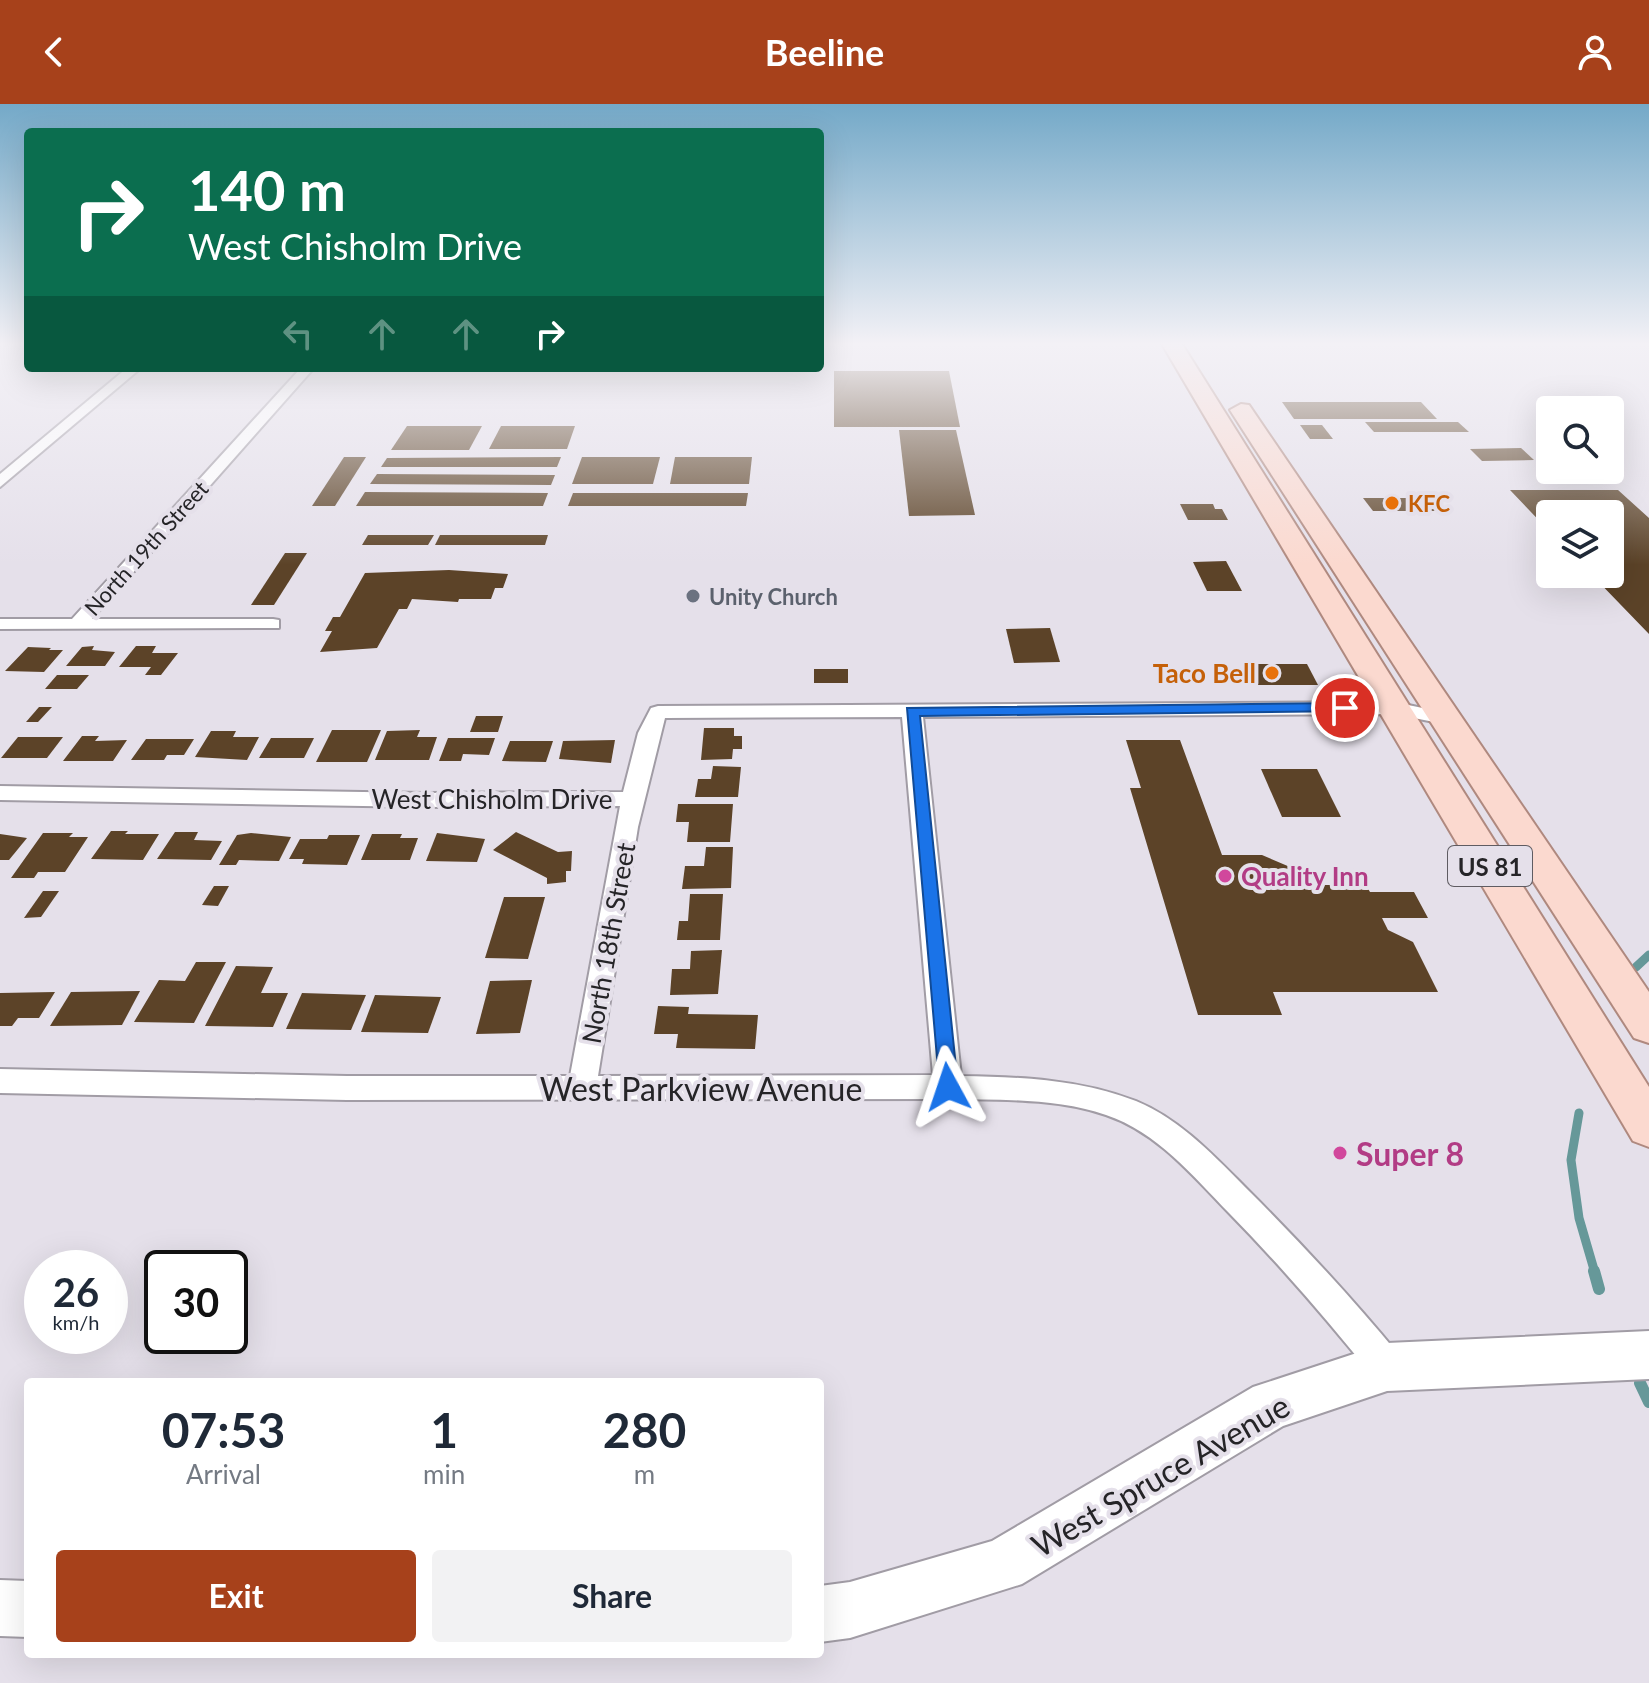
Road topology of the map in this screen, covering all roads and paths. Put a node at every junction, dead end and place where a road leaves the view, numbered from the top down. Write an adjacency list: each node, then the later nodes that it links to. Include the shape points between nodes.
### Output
1 (76, 418): 5 (street)
2 (263, 418): 6 (street, North 19th Street)
3 (1217, 418): 9 (main road, US 81)
4 (1247, 418): 11 (main road, US 81)
5 (0, 482)
6 (79, 622): 7 (street); 8 (street)
7 (0, 624)
8 (273, 624)
9 (1394, 708): 10 (street, West Chisholm Drive); 11 (street, West Chisholm Drive); 18 (main road, US 81)
10 (912, 711): 13 (street, West Chisholm Drive, via 658,712 649,728); 16 (street)
11 (1444, 718): 14 (main road, US 81)
12 (0, 793): 13 (street, West Chisholm Drive)
13 (633, 799): 17 (street, North 18th Street)
14 (1649, 1026)
15 (0, 1081): 17 (street, West Parkview Avenue)
16 (948, 1087): 17 (street, West Parkview Avenue); 20 (street, West Parkview Avenue, via 1035,1090 1098,1102 1152,1123 1184,1146 1315,1278)
17 (582, 1088)
18 (1649, 1127)
19 (1649, 1355): 20 (street, West Spruce Avenue)
20 (1387, 1367): 23 (street, West Spruce Avenue, via 1271,1405 1003,1565)
21 (0, 1608): 22 (street)
22 (24, 1609)
23 (824, 1613)

